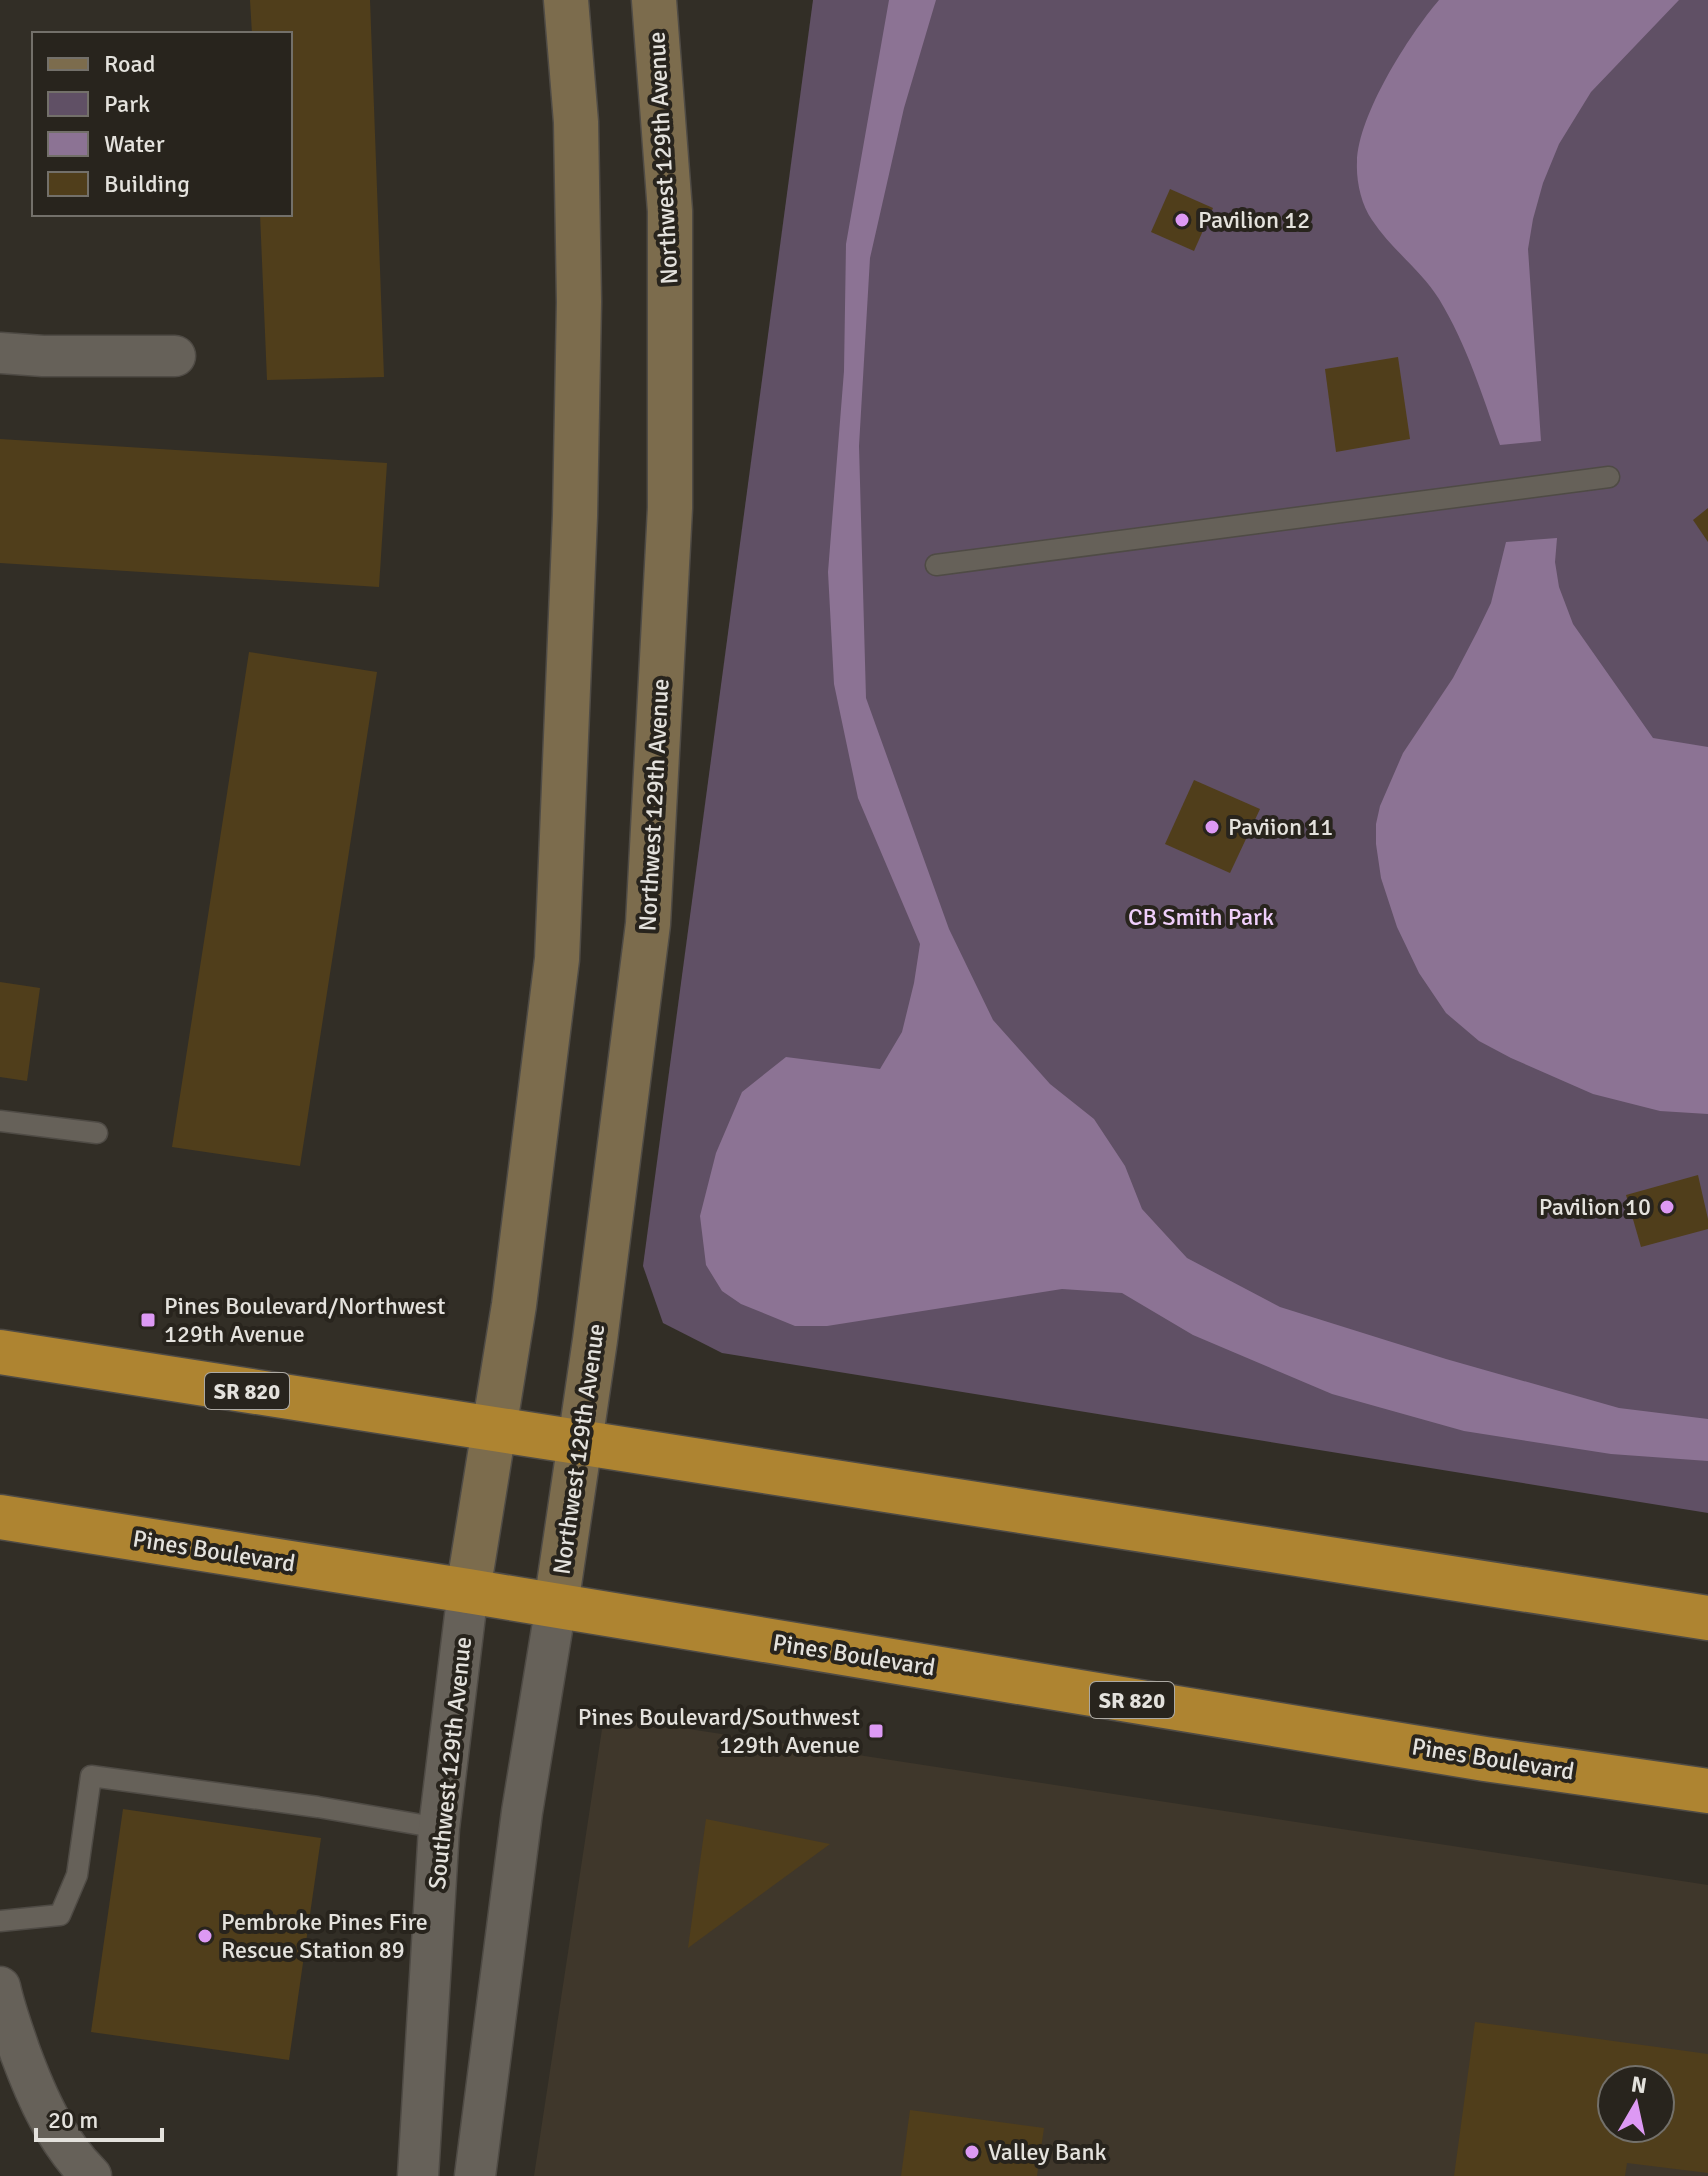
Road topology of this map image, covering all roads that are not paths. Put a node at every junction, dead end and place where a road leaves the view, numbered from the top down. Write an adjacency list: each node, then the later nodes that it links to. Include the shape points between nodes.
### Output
1 (566, 0): 10 (street, via 576,122 579,302 557,959)
2 (654, 0): 11 (street, Northwest 129th Avenue, via 670,211 670,508 663,647 648,924)
3 (0, 353): 4 (street)
4 (175, 356)
5 (1609, 477): 6 (lane)
6 (936, 565)
7 (0, 1121): 8 (lane)
8 (97, 1133)
9 (0, 1352): 10 (highway, SR 820)
10 (493, 1430): 11 (highway, SR 820); 13 (street)
11 (579, 1443): 14 (street, Northwest 129th Avenue); 15 (highway, SR 820)
12 (0, 1517): 13 (highway, Pines Boulevard / SR 820)
13 (468, 1591): 14 (highway, Pines Boulevard / SR 820); 17 (street, Southwest 129th Avenue)
14 (556, 1605): 16 (highway, Pines Boulevard / SR 820); 22 (street, via 522,1812)
15 (1708, 1618)
16 (1708, 1791)
17 (439, 1828): 18 (lane, via 91,1776 77,1875 60,1915); 21 (street, Southwest 129th Avenue)
18 (0, 1921)
19 (0, 1987): 20 (street, via 36,2096 57,2135)
20 (91, 2176)
21 (418, 2176)
22 (475, 2176)

